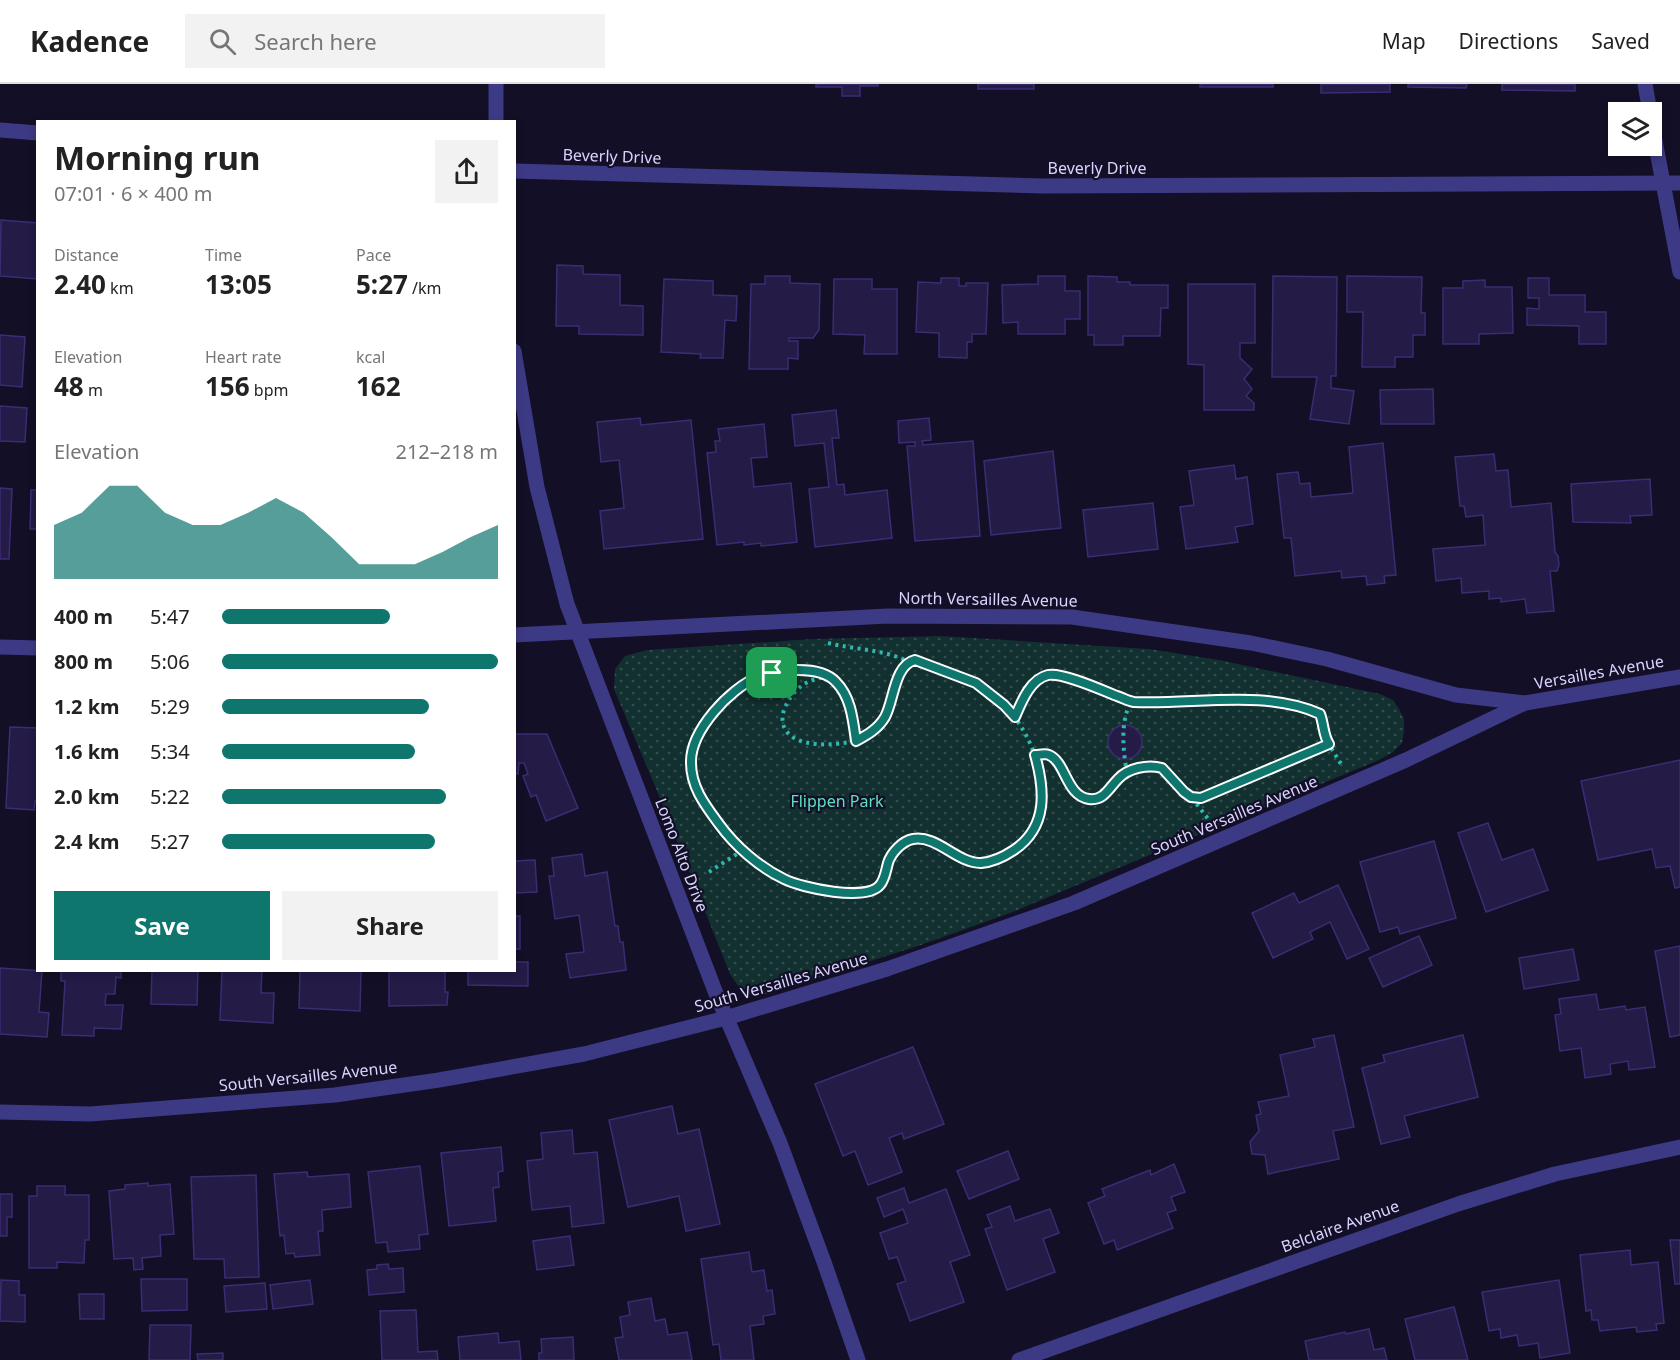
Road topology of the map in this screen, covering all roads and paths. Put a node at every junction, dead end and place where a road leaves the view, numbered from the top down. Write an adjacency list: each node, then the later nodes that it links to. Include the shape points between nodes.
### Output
1 (496, 84): 4 (street)
2 (1645, 84): 3 (street)
3 (1648, 102)
4 (496, 120)
5 (0, 130): 6 (street)
6 (36, 133)
7 (1657, 156): 9 (street)
8 (516, 171): 9 (street, Beverly Drive, via 1043,186)
9 (1662, 183): 10 (street, Beverly Drive); 11 (street)
10 (1680, 183)
11 (1680, 272)
12 (516, 363): 13 (street, Lomo Alto Drive, via 537,487)
13 (577, 631): 14 (street, North Versailles Avenue); 22 (street, North Versailles Avenue, via 888,616 1072,617 1251,643 1327,659 1456,695); 33 (street, Lomo Alto Drive)
14 (516, 635)
15 (826, 643): 18 (path, via 882,652)
16 (0, 646): 17 (street)
17 (36, 648)
18 (909, 662): 23 (path, via 915,660 976,683); 24 (path, via 901,672 886,716 870,734)
19 (829, 676): 24 (path, via 844,691 849,703); 24 (path, via 797,689 784,710 784,729 807,743); 31 (path, via 807,670 757,677 726,699 695,742 690,760 699,796)
20 (1680, 676): 22 (street, Versailles Avenue)
21 (1131, 702): 23 (path, via 1071,678 1048,675 1029,690); 25 (path, via 1246,700 1296,706 1320,714); 28 (path, via 1125,719)
22 (1525, 703): 33 (street, South Versailles Avenue, via 1406,760 1074,903 887,969)
23 (1015, 717): 26 (path)
24 (856, 741)
25 (1329, 744): 27 (path); 29 (path, via 1201,798)
26 (1035, 755): 28 (path, via 1053,758 1073,790 1090,800 1103,796); 31 (path, via 1042,797 1037,822 1022,844 992,860 980,863 937,844 914,839 905,842 888,860 879,886 870,891 845,893 784,879)
27 (1344, 770)
28 (1127, 773): 29 (path, via 1147,766 1162,768)
29 (1191, 797): 30 (path)
30 (1213, 827)
31 (743, 850): 32 (path)
32 (709, 872)
33 (726, 1018): 34 (street, South Versailles Avenue, via 584,1054 335,1095 90,1114); 36 (street, Lomo Alto Drive, via 780,1143)
34 (0, 1112)
35 (1680, 1147): 37 (street, Belclaire Avenue, via 1555,1174 1458,1204)
36 (858, 1360)
37 (1018, 1360)

